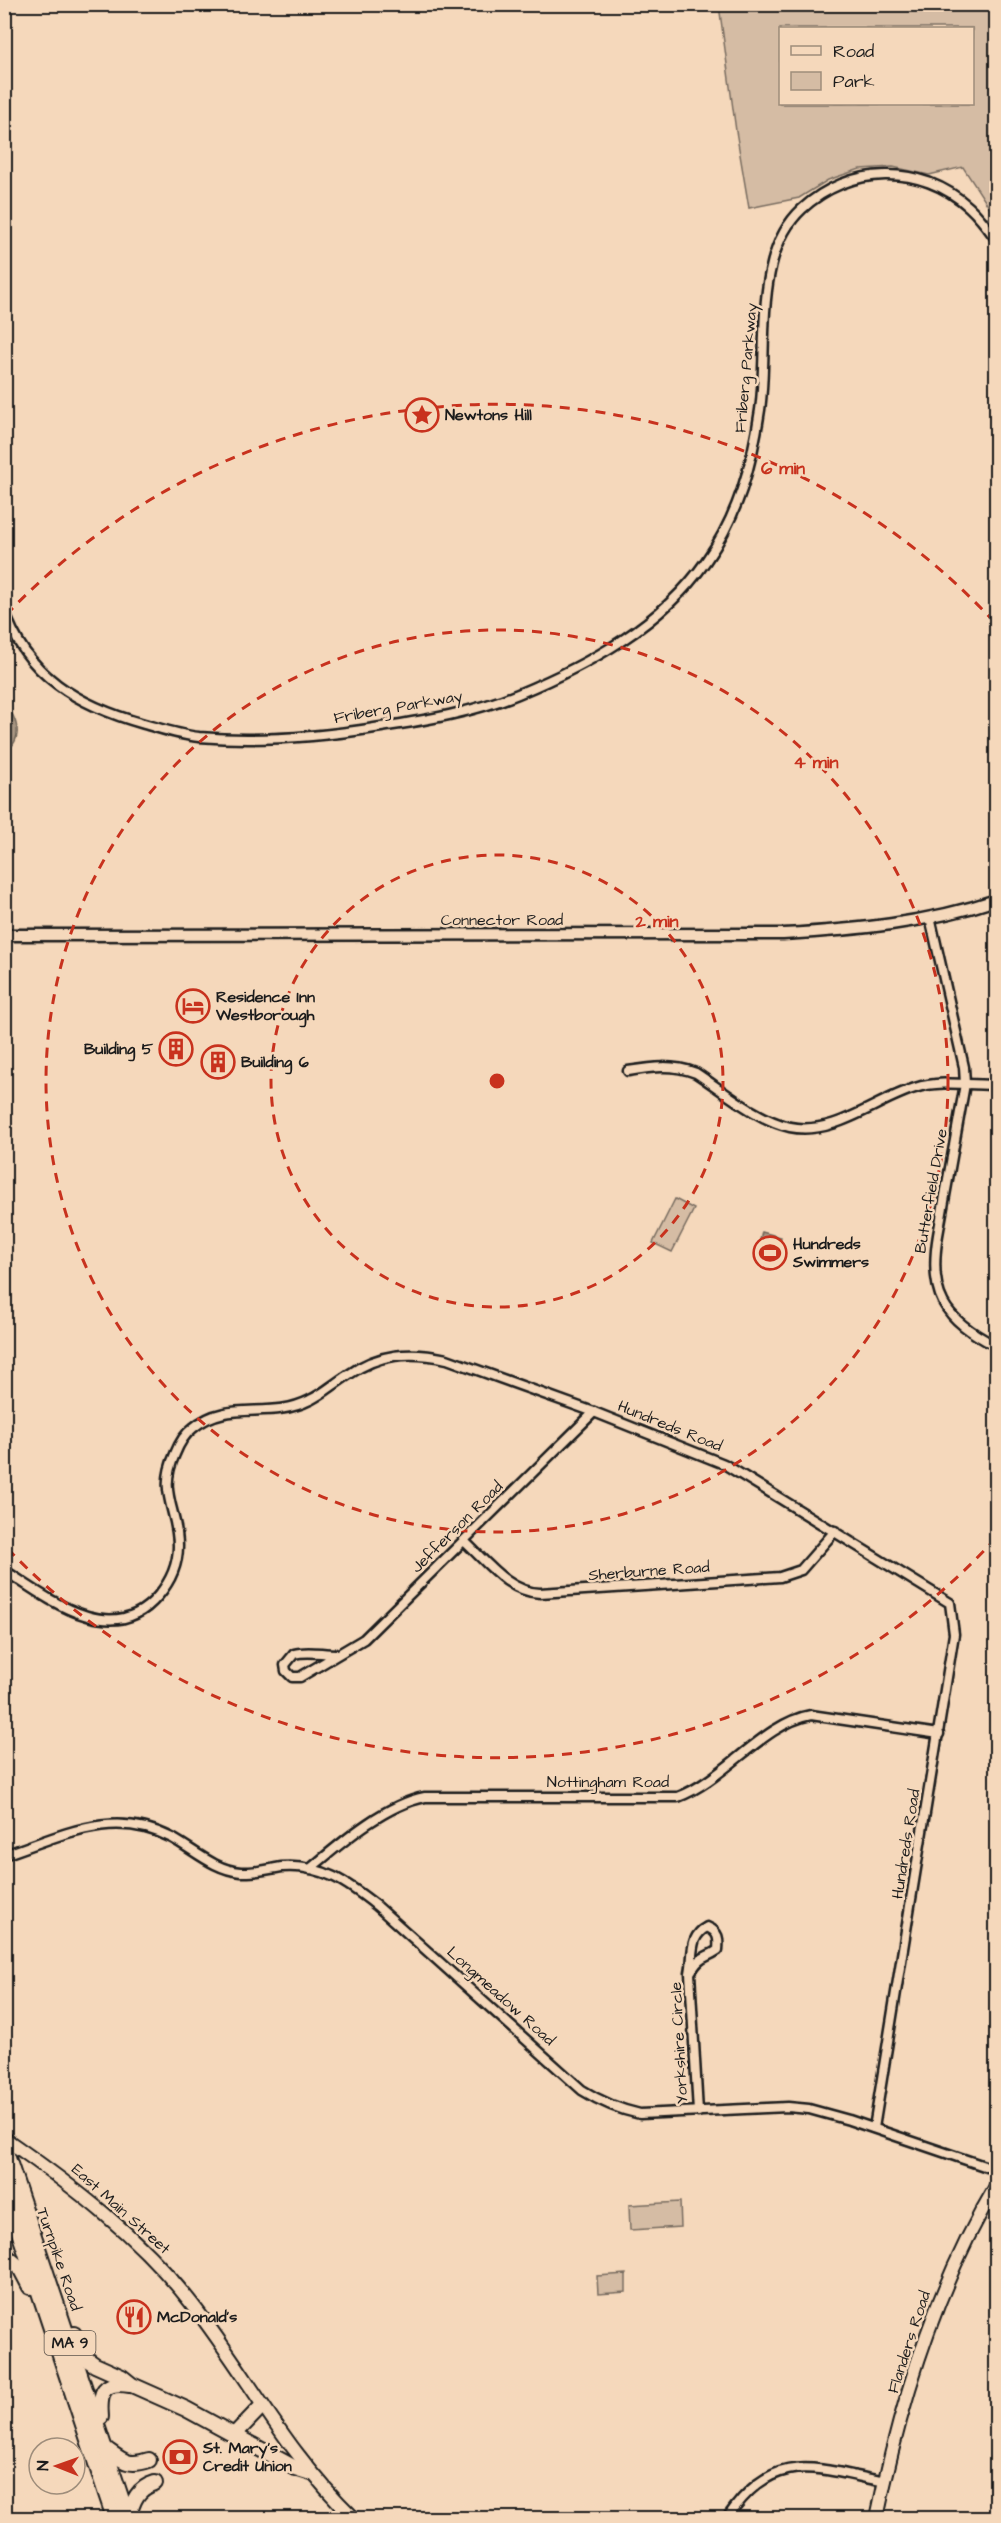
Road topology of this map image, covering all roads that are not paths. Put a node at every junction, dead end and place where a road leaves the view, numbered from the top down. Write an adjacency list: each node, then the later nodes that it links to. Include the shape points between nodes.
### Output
1 (996, 239): 2 (street, Friberg Parkway, via 967,205 932,184 914,179 871,174 835,185 804,207 789,222 773,257 761,407 742,491 720,540 682,590 644,625 588,661 517,694 427,720 352,732 296,738 196,737 123,718 57,686 23,651)
2 (4, 609)
3 (996, 900): 4 (street, Connector Road)
4 (930, 917): 5 (street, Connector Road, via 846,930 772,934); 7 (street, Butterfield Drive)
5 (4, 934)
6 (628, 1071): 7 (street, via 667,1065 682,1068 776,1122 800,1128 833,1124 917,1087)
7 (965, 1084): 8 (street); 9 (street, Butterfield Drive, via 934,1276 938,1294 949,1313)
8 (996, 1085)
9 (996, 1346)
10 (594, 1412): 11 (street, Hundreds Road, via 724,1464); 12 (street, Jefferson Road); 13 (street, Hundreds Road, via 447,1359 426,1354 384,1356 293,1408 272,1412 230,1410 192,1428 170,1464 166,1484 178,1546 175,1567 153,1602 134,1613 114,1619 93,1619 73,1612)
11 (836, 1531): 12 (street, Sherburne Road, via 801,1570 780,1577 540,1593 514,1587); 15 (street, Hundreds Road, via 950,1603 954,1634)
12 (464, 1541): 14 (street, Jefferson Road, via 364,1639)
13 (4, 1570)
14 (336, 1654): 14 (street, Jefferson Road, via 294,1654 285,1665 286,1671 292,1677 300,1677)
15 (939, 1734): 17 (street, Nottingham Road, via 811,1715 783,1725 696,1789 678,1797 413,1799 354,1832); 20 (street, Hundreds Road)
16 (4, 1855): 17 (street, Longmeadow Road, via 84,1828 126,1823 166,1835 221,1867 241,1872)
17 (310, 1869): 19 (street, Longmeadow Road, via 344,1881 377,1906 582,2090 619,2110 640,2114)
18 (690, 1973): 18 (street, Yorkshire Circle, via 703,1956 718,1950 715,1931 707,1927 693,1940); 19 (street, Yorkshire Circle)
19 (698, 2112): 20 (street, Longmeadow Road, via 798,2108)
20 (874, 2128): 23 (street, Longmeadow Road)
21 (4, 2138): 30 (main road, East Main Street, via 68,2182 147,2252 197,2310)
22 (4, 2146): 28 (highway, Turnpike Road / MA 9)
23 (996, 2170)
24 (996, 2186): 35 (main road, Flanders Road, via 964,2244 939,2302)
25 (4, 2187): 27 (highway, Turnpike Road / MA 9)
26 (4, 2254): 27 (highway, via 20,2268)
27 (45, 2314): 37 (highway, Turnpike Road / MA 9)
28 (64, 2324): 29 (highway, via 88,2360); 32 (highway, Turnpike Road / MA 9)
29 (132, 2385): 31 (highway); 32 (highway, via 113,2384 103,2392 100,2399)
30 (262, 2406): 31 (highway); 34 (main road, East Main Street)
31 (234, 2435): 34 (highway)
32 (105, 2444): 33 (highway, via 133,2464); 38 (highway, Turnpike Road / MA 9)
33 (148, 2460)
34 (311, 2473): 39 (main road, East Main Street)
35 (885, 2482): 40 (street, via 815,2468 787,2469 756,2484); 41 (main road, Flanders Road)
36 (155, 2483): 38 (highway, via 146,2485 132,2501)
37 (114, 2518)
38 (128, 2518)
39 (354, 2518)
40 (727, 2518)
41 (877, 2518)

